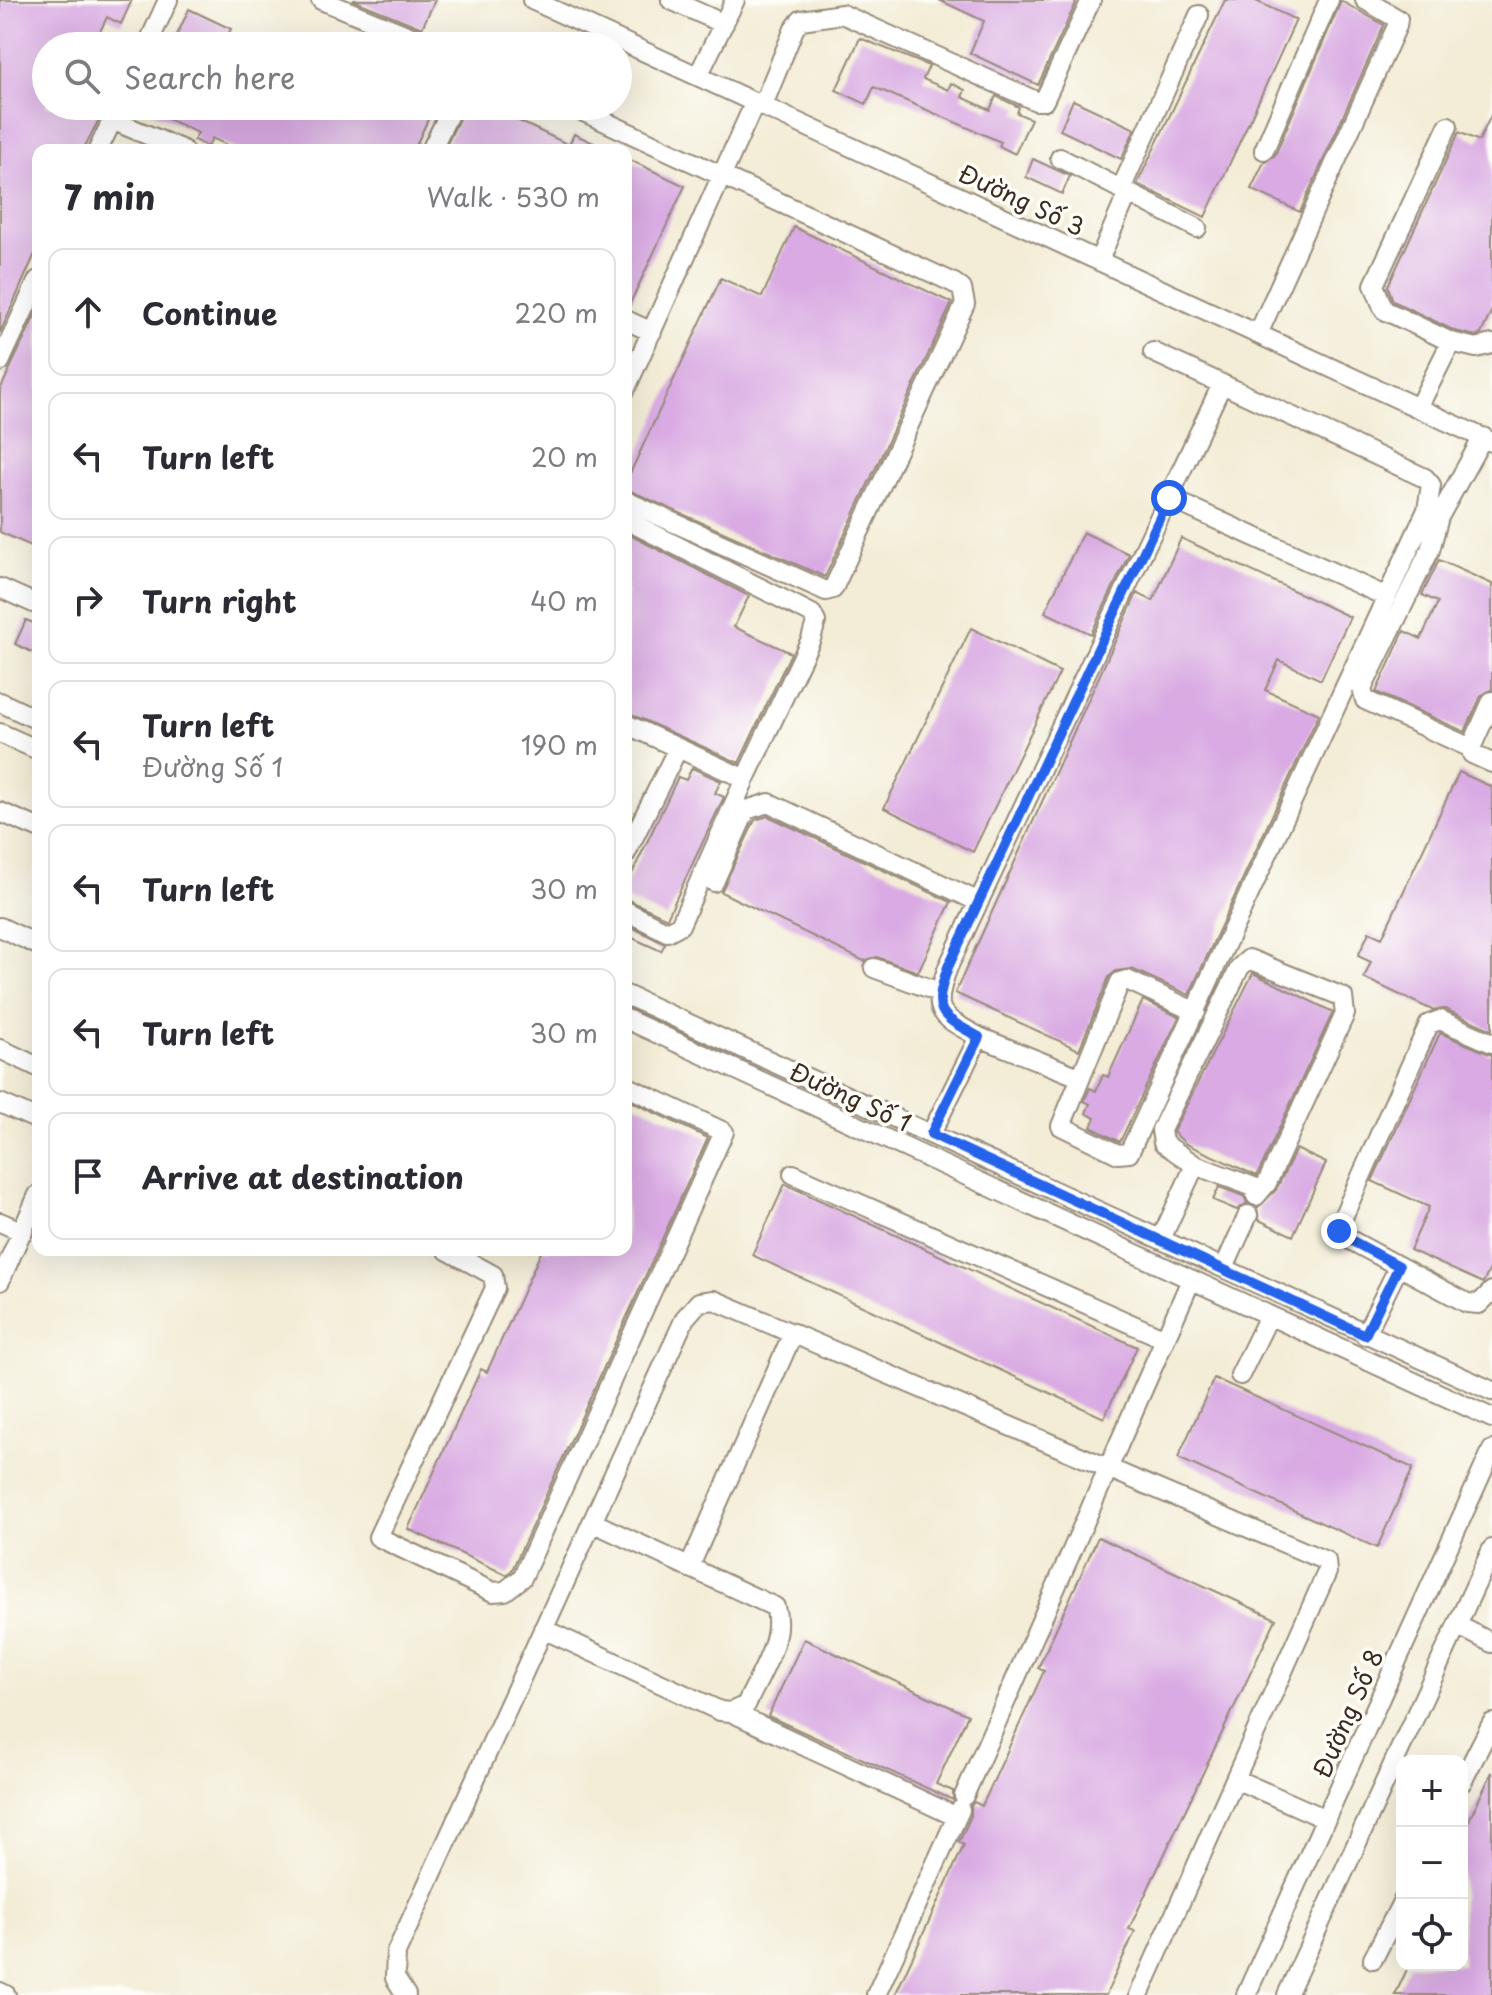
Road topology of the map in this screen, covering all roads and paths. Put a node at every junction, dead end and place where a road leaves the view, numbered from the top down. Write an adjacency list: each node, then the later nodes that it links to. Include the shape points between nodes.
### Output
1 (168, 0): 11 (street)
2 (321, 0): 12 (street)
3 (532, 0): 13 (street, Đường Số 3)
4 (671, 0): 10 (street)
5 (735, 0): 10 (street)
6 (1091, 0): 16 (street, via 1044,101 842,14 826,14 801,20 794,29)
7 (1329, 0): 25 (street)
8 (1365, 0): 34 (street, via 1393,13 1397,26)
9 (1199, 15): 28 (street)
10 (724, 24): 15 (street)
11 (153, 32)
12 (400, 32)
13 (602, 32)
14 (632, 46): 15 (street, Đường Số 3)
15 (698, 76): 16 (street, Đường Số 3)
16 (759, 103): 27 (street); 30 (street, Đường Số 3)
17 (113, 120): 22 (street)
18 (129, 120): 23 (street)
19 (446, 120): 24 (street)
20 (602, 120): 27 (street)
21 (1448, 126): 35 (street, via 1374,285 1384,310)
22 (101, 144)
23 (172, 144)
24 (434, 144)
25 (1264, 150)
26 (1060, 158): 28 (street)
27 (724, 176): 33 (street); 44 (street, via 954,283 962,289 965,304 833,589 826,591)
28 (1124, 191): 29 (street); 30 (street)
29 (1197, 228)
30 (1099, 260): 34 (street, Đường Số 3)
31 (32, 293): 38 (street)
32 (632, 323): 33 (street)
33 (652, 332): 39 (street)
34 (1258, 334): 41 (street, Đường Số 3)
35 (1451, 342): 36 (street, via 1476,348); 41 (street)
36 (1492, 344)
37 (1153, 352): 40 (street)
38 (0, 362)
39 (632, 375)
40 (1222, 384): 43 (street); 47 (street, via 1431,485 1427,510)
41 (1418, 408): 42 (street, Đường Số 3)
42 (1487, 440): 56 (street, via 1439,517 1430,550 1362,689 1365,700)
43 (1169, 498): 47 (street); 63 (street)
44 (632, 504)
45 (632, 523): 58 (street, via 812,614 816,622)
46 (0, 588): 48 (street)
47 (1387, 597): 70 (street)
48 (32, 602)
49 (1492, 701): 56 (street)
50 (0, 702): 51 (street)
51 (32, 717)
52 (632, 727): 55 (street)
53 (0, 733): 54 (street)
54 (32, 747)
55 (678, 748): 58 (street); 61 (street)
56 (1471, 748): 57 (street, via 1472,754)
57 (1492, 763)
58 (745, 779): 64 (street, via 680,925 667,932)
59 (0, 812): 60 (street)
60 (32, 825)
61 (632, 841)
62 (714, 882): 63 (street, via 746,810 769,803)
63 (979, 902): 68 (street)
64 (632, 914)
65 (0, 927): 66 (street)
66 (32, 942)
67 (874, 968): 68 (street)
68 (939, 992): 72 (street, via 943,1017)
69 (632, 998): 80 (street, Đường Số 1)
70 (1196, 1012): 76 (street, via 1127,980 1120,982); 76 (street, via 1126,1155 1061,1126)
71 (632, 1022): 91 (street, Đường Số 1)
72 (979, 1037): 76 (street); 80 (street)
73 (1492, 1043): 89 (street, via 1440,1020 1429,1024 1339,1226 1341,1235)
74 (0, 1049): 75 (street)
75 (32, 1064)
76 (1079, 1077)
77 (632, 1089): 88 (street, via 724,1132 522,1578 505,1591 493,1592 378,1537 495,1288 486,1268)
78 (0, 1103): 79 (street)
79 (32, 1117)
80 (931, 1134): 87 (street, Đường Số 1)
81 (1195, 1165): 81 (street, via 1258,1192 1267,1183 1345,1014 1343,997 1262,962 1249,959 1240,967 1161,1130 1163,1143); 87 (street)
82 (793, 1174): 97 (street)
83 (32, 1210): 86 (street)
84 (1248, 1215): 90 (street)
85 (0, 1222): 86 (street)
86 (23, 1232): 92 (street)
87 (1161, 1239): 90 (street, Đường Số 1)
88 (460, 1256)
89 (1399, 1266): 93 (street, via 1467,1303 1479,1304); 96 (street)
90 (1224, 1268): 96 (street, Đường Số 1)
91 (1191, 1280): 94 (street, Đường Số 1); 97 (street)
92 (0, 1281)
93 (1492, 1291)
94 (1269, 1316): 98 (street); 100 (street, Đường Số 1)
95 (793, 1333): 102 (street); 103 (street, via 714,1300 699,1302 685,1318); 105 (street)
96 (1365, 1335): 99 (street, Đường Số 1)
97 (1165, 1339): 102 (street)
98 (1240, 1375)
99 (1492, 1391)
100 (1492, 1418)
101 (1492, 1450): 114 (street, Đường Số 8)
102 (1108, 1467): 112 (street, via 1326,1561 1327,1572); 113 (street)
103 (592, 1522): 105 (street); 107 (street)
104 (1492, 1549): 106 (street)
105 (689, 1568): 109 (street, via 775,1607 779,1620 746,1705)
106 (1457, 1625): 108 (street); 123 (street)
107 (543, 1629): 109 (street); 119 (street, via 396,1953 395,1978)
108 (1492, 1643)
109 (731, 1712): 113 (street)
110 (1492, 1723): 111 (street)
111 (1468, 1770)
112 (1235, 1779): 114 (street); 121 (street)
113 (960, 1808): 120 (street)
114 (1326, 1819): 122 (street, Đường Số 8)
115 (1396, 1914): 116 (street)
116 (1373, 1959)
117 (0, 1992): 118 (street)
118 (6, 1995)
119 (406, 1995)
120 (876, 1995)
121 (1139, 1995)
122 (1246, 1995)
123 (1287, 1995)

